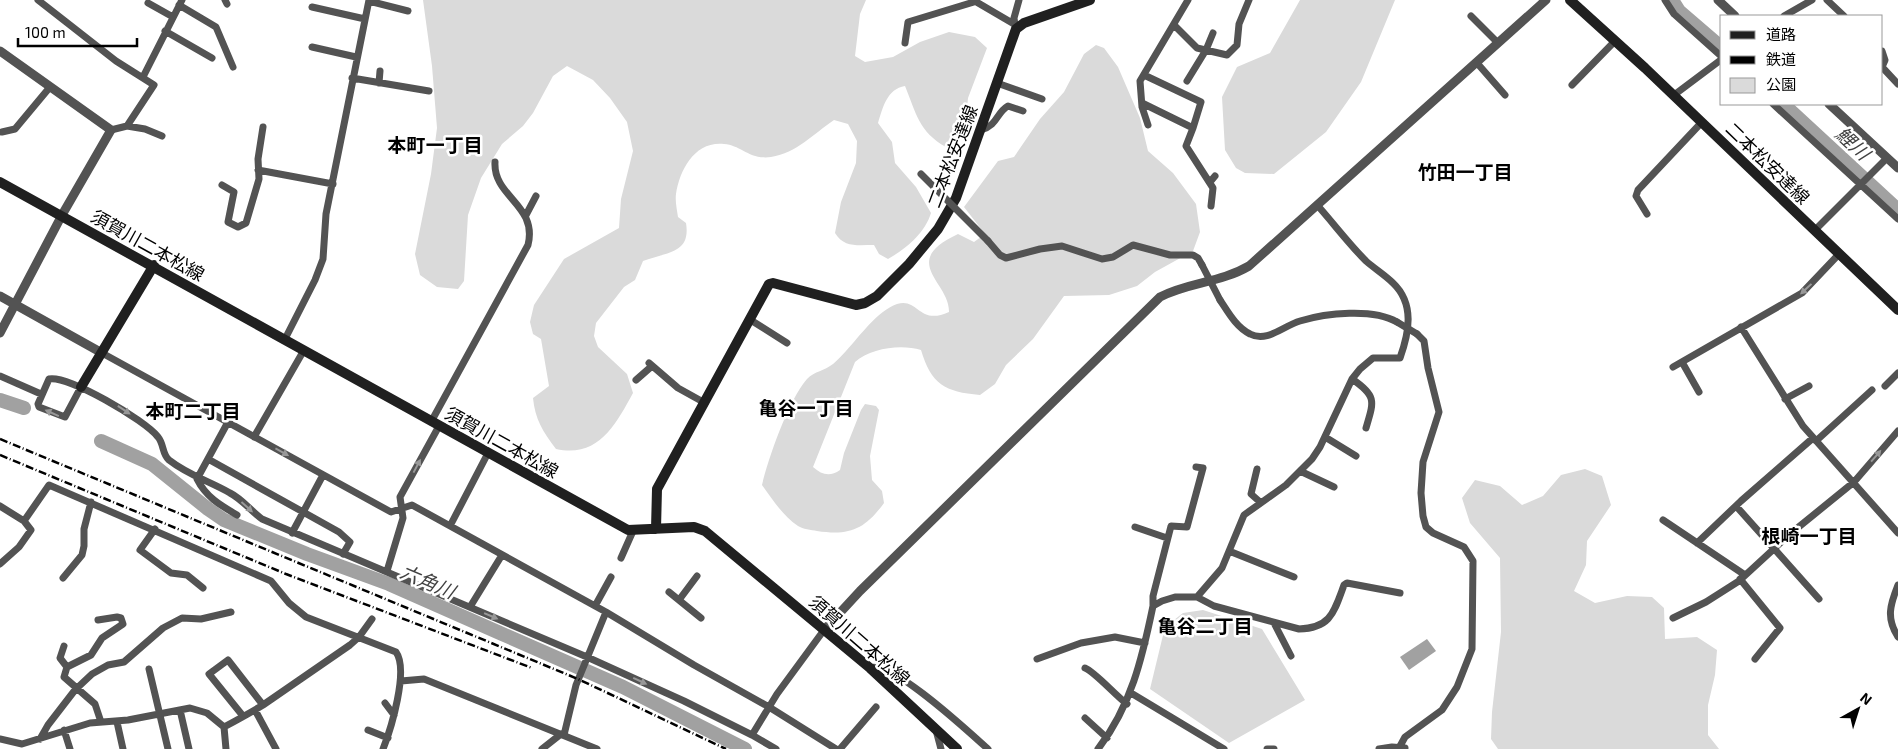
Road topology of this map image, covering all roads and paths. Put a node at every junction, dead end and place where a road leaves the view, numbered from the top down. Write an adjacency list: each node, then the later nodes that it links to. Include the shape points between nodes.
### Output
1 (38, 0): 43 (street, via 116,61)
2 (369, 0): 17 (street); 23 (street)
3 (1019, 0): 25 (street)
4 (1090, 0): 25 (main road)
5 (1188, 0): 24 (street)
6 (1249, 0): 32 (street, via 1232,52 1227,55)
7 (1546, 0): 30 (street)
8 (1570, 0): 28 (main road, 二本松安達線)
9 (1666, 0): 35 (street, via 1674,14)
10 (1718, 0): 18 (street)
11 (1812, 0): 19 (street)
12 (1827, 0): 20 (street)
13 (181, 1): 22 (street); 39 (street, via 216,27)
14 (974, 1): 25 (street); 29 (street, via 908,22)
15 (148, 3): 22 (street)
16 (312, 7): 23 (street)
17 (408, 11)
18 (1734, 15)
19 (1786, 15)
20 (1843, 15)
21 (1471, 16): 30 (street)
22 (173, 17): 26 (street)
23 (365, 18): 34 (street)
24 (1174, 25): 32 (street, via 1191,45); 42 (street)
25 (1015, 26): 47 (main road, 二本松安達線)
26 (166, 31): 36 (street); 43 (street)
27 (1213, 33): 32 (street)
28 (1615, 41): 49 (street); 53 (main road, 二本松安達線)
29 (905, 43)
30 (1498, 43): 38 (street)
31 (312, 47): 34 (street)
32 (1206, 50): 45 (street)
33 (0, 51): 50 (street)
34 (356, 56): 44 (street)
35 (1720, 56)
36 (212, 58)
37 (1720, 60): 53 (street)
38 (1477, 62): 52 (street); 78 (street)
39 (233, 67)
40 (1883, 68): 48 (street)
41 (380, 71): 46 (street)
42 (1144, 74): 55 (street, via 1139,87); 63 (street, via 1201,102)
43 (142, 77): 61 (street, via 154,85)
44 (352, 78): 46 (street); 74 (street)
45 (1187, 81)
46 (379, 83): 51 (street)
47 (997, 83): 54 (street); 65 (main road, 二本松安達線)
48 (1898, 84)
49 (1572, 85)
50 (50, 87): 64 (street); 66 (street, via 15,129)
51 (429, 91)
52 (1505, 95)
53 (1674, 95): 59 (main road, 二本松安達線)
54 (1042, 100)
55 (1142, 104): 60 (street); 63 (street)
56 (1774, 105): 73 (street)
57 (1830, 105): 68 (street)
58 (1023, 111): 65 (street, via 1008,106 996,122)
59 (1702, 122): 79 (street, via 1638,190 1636,196); 83 (main road, 二本松安達線)
60 (1148, 125)
61 (127, 126): 64 (street); 67 (street)
62 (263, 126): 70 (street, via 258,147)
63 (1193, 128): 77 (street, via 1186,146 1212,179)
64 (111, 130): 80 (street)
65 (981, 130): 89 (main road, 二本松安達線, via 945,219 909,264 877,296 865,303 851,305 773,283 767,287)
66 (2, 132)
67 (162, 136)
68 (1894, 161): 73 (street)
69 (495, 162): 81 (street, via 496,176 501,185)
70 (258, 170): 74 (street); 75 (street, via 259,179 243,226 233,226 228,222 234,192)
71 (922, 174): 216 (street, bridge, via 1006,258 1062,246 1102,259 1113,257 1133,245 1170,255 1193,256 1202,265 1233,320 1250,334 1270,335 1299,321 1331,315 1379,314 1424,341 1439,412 1423,462 1423,516 1426,527 1464,546 1472,558 1472,649 1457,687 1442,710 1405,737)
72 (0, 182): 80 (main road, 須賀川二本松線)
73 (1861, 183): 82 (street); 83 (street)
74 (333, 184): 92 (street, via 326,214 323,259)
75 (222, 185)
76 (536, 196): 81 (street)
77 (1211, 206)
78 (1318, 206): 100 (street, via 1365,260 1394,284 1405,301 1409,317 1408,335 1400,358 1373,358); 174 (street, via 1249,266 1231,276 1181,288 1160,297)
79 (1647, 214)
80 (62, 215): 85 (main road, 須賀川二本松線); 87 (street)
81 (526, 215): 111 (street, via 530,225 528,245)
82 (1898, 219)
83 (1814, 230): 84 (main road, 二本松安達線)
84 (1839, 254): 88 (main road, 二本松安達線); 90 (street, one-way to 90, via 1802,293)
85 (154, 265): 92 (main road, 須賀川二本松線); 95 (main road)
86 (0, 296): 87 (street)
87 (15, 304): 91 (street); 95 (street)
88 (1898, 310)
89 (749, 319): 93 (street); 109 (main road, 二本松安達線)
90 (1741, 327): 96 (street); 108 (street)
91 (0, 333)
92 (285, 339): 94 (main road, 須賀川二本松線)
93 (787, 343)
94 (304, 350): 111 (main road, 須賀川二本松線); 114 (street)
95 (102, 353): 104 (main road); 110 (street)
96 (1682, 362): 97 (street); 106 (street)
97 (1673, 367)
98 (1898, 373): 103 (street)
99 (0, 376): 107 (street)
100 (1352, 379): 112 (street, via 1372,398); 115 (street)
101 (636, 380): 109 (street, via 650,365 678,388)
102 (1808, 386): 108 (street)
103 (1885, 386)
104 (81, 387): 107 (street, via 52,378); 107 (street, one-way to 107, via 65,417 39,407); 124 (street, one-way to 124, via 115,403 152,430 161,441 166,458)
105 (1872, 390): 116 (street)
106 (1700, 392)
107 (41, 394)
108 (1785, 400): 116 (street)
109 (705, 403): 139 (main road, 二本松安達線, via 657,489)
110 (228, 422): 114 (street); 119 (street)
111 (435, 424): 117 (main road, 須賀川二本松線); 131 (street, one-way to 111, via 400,497)
112 (1366, 428)
113 (1898, 431): 125 (street, one-way to 113)
114 (254, 437): 123 (street, one-way to 123)
115 (1325, 437): 118 (street); 122 (street, via 1312,459)
116 (1815, 440): 125 (street); 130 (street)
117 (488, 453): 136 (street); 140 (main road, 須賀川二本松線)
118 (1356, 456)
119 (208, 459): 124 (street); 132 (street)
120 (1196, 467): 143 (street, via 1203,468 1187,528 1173,525)
121 (1258, 468): 128 (street, via 1251,494)
122 (1300, 471): 126 (street); 128 (street)
123 (323, 475): 131 (street, via 391,512); 132 (street)
124 (197, 478): 133 (street, via 211,498); 141 (street, one-way to 141, via 231,493 262,520)
125 (1854, 482): 142 (street); 145 (street)
126 (1334, 487)
127 (91, 502): 135 (street, via 50,485); 138 (street); 156 (street, via 82,555)
128 (1260, 502): 146 (street, via 1244,515)
129 (0, 506): 135 (street)
130 (1736, 506): 144 (street); 145 (street)
131 (402, 508): 136 (street, via 412,505); 151 (street, via 403,518)
132 (303, 512): 141 (street); 147 (street, via 339,532 350,542)
133 (237, 515)
134 (1663, 520): 144 (street)
135 (24, 522): 150 (street, via 31,530 19,547)
136 (450, 526): 148 (street)
137 (1135, 527): 143 (street)
138 (155, 529): 158 (street, via 140,550 171,573 187,575); 175 (street, via 272,581 289,603 306,617)
139 (656, 529): 140 (main road, 須賀川二本松線); 174 (main road, 須賀川二本松線, via 694,527 704,530)
140 (633, 531): 149 (street)
141 (292, 533): 147 (street)
142 (1898, 533)
143 (1167, 538): 165 (street)
144 (1697, 543): 155 (street)
145 (1774, 549): 155 (street); 162 (street)
146 (1228, 551): 154 (street); 161 (street, via 1219,573)
147 (344, 554): 151 (street)
148 (502, 555): 164 (street); 166 (street)
149 (621, 558)
150 (0, 564)
151 (386, 571): 166 (street)
152 (697, 576): 163 (street)
153 (611, 577): 164 (street)
154 (1294, 577)
155 (1743, 577): 170 (street, via 1706,602); 182 (street, via 1780,628)
156 (63, 578)
157 (1898, 585): 176 (street, via 1890,604 1889,618)
158 (203, 588)
159 (669, 592): 163 (street)
160 (1400, 592): 173 (street, via 1347,583 1334,613 1322,624 1311,629 1298,629)
161 (1197, 597): 165 (street, via 1175,597); 173 (street, via 1214,606)
162 (1819, 599)
163 (679, 600): 169 (street)
164 (595, 606): 168 (street)
165 (1153, 606): 177 (street)
166 (470, 607): 180 (street, one-way to 180)
167 (232, 612): 188 (street, via 201,619 182,618 170,624 130,659 100,669)
168 (606, 612): 180 (street); 193 (street)
169 (701, 618)
170 (1674, 618)
171 (372, 619): 175 (street)
172 (98, 620): 183 (street, via 117,617 123,624 102,638 91,655)
173 (1274, 623): 179 (street)
174 (824, 630): 184 (main road, 須賀川二本松線); 193 (street)
175 (359, 637): 187 (street, via 398,654); 192 (street)
176 (1898, 638)
177 (1145, 643): 181 (street, via 1115,636); 189 (street)
178 (64, 646): 183 (street, via 60,658)
179 (1291, 656)
180 (587, 657): 207 (street); 208 (street, one-way to 208)
181 (1037, 658)
182 (1755, 658)
183 (68, 667): 188 (street, via 64,677)
184 (870, 668): 206 (main road, 須賀川二本松線); 231 (street, via 881,668 915,688)
185 (1085, 668): 191 (street, via 1094,672)
186 (148, 670): 197 (street)
187 (400, 681): 198 (street); 207 (street, via 424,679)
188 (77, 688): 201 (street, via 95,704); 212 (street)
189 (1130, 693): 191 (street); 233 (street)
190 (386, 703): 198 (street)
191 (1126, 704): 210 (street)
192 (263, 705): 196 (street); 199 (street, via 228,660 209,674)
193 (769, 707): 208 (street); 227 (street)
194 (876, 707): 228 (street)
195 (180, 710): 197 (street); 203 (street, via 199,710); 220 (street)
196 (255, 710): 199 (street); 222 (street)
197 (160, 713): 202 (street); 219 (street)
198 (394, 715): 209 (street)
199 (243, 716): 203 (street)
200 (1084, 718): 210 (street)
201 (101, 722): 202 (street); 204 (street)
202 (117, 722): 218 (street)
203 (224, 727): 221 (street)
204 (64, 730): 212 (street); 217 (street)
205 (368, 730): 209 (street)
206 (936, 730): 229 (street); 230 (main road, 須賀川二本松線)
207 (562, 734): 213 (street); 224 (street)
208 (752, 735): 226 (street)
209 (388, 738): 223 (street)
210 (1107, 738): 215 (street)
211 (0, 739): 214 (street)
212 (40, 739): 214 (street)
213 (586, 746): 225 (street)
214 (23, 747)
215 (1099, 748): 232 (street)
216 (1402, 748): 236 (street)
217 (70, 749)
218 (123, 749)
219 (168, 749)
220 (189, 749)
221 (226, 749)
222 (276, 749)
223 (384, 749)
224 (542, 749)
225 (597, 749)
226 (776, 749)
227 (836, 749)
228 (840, 749)
229 (941, 749)
230 (957, 749)
231 (988, 749)
232 (1108, 749)
233 (1222, 749)
234 (1267, 749): 235 (street)
235 (1274, 749)
236 (1379, 749)

